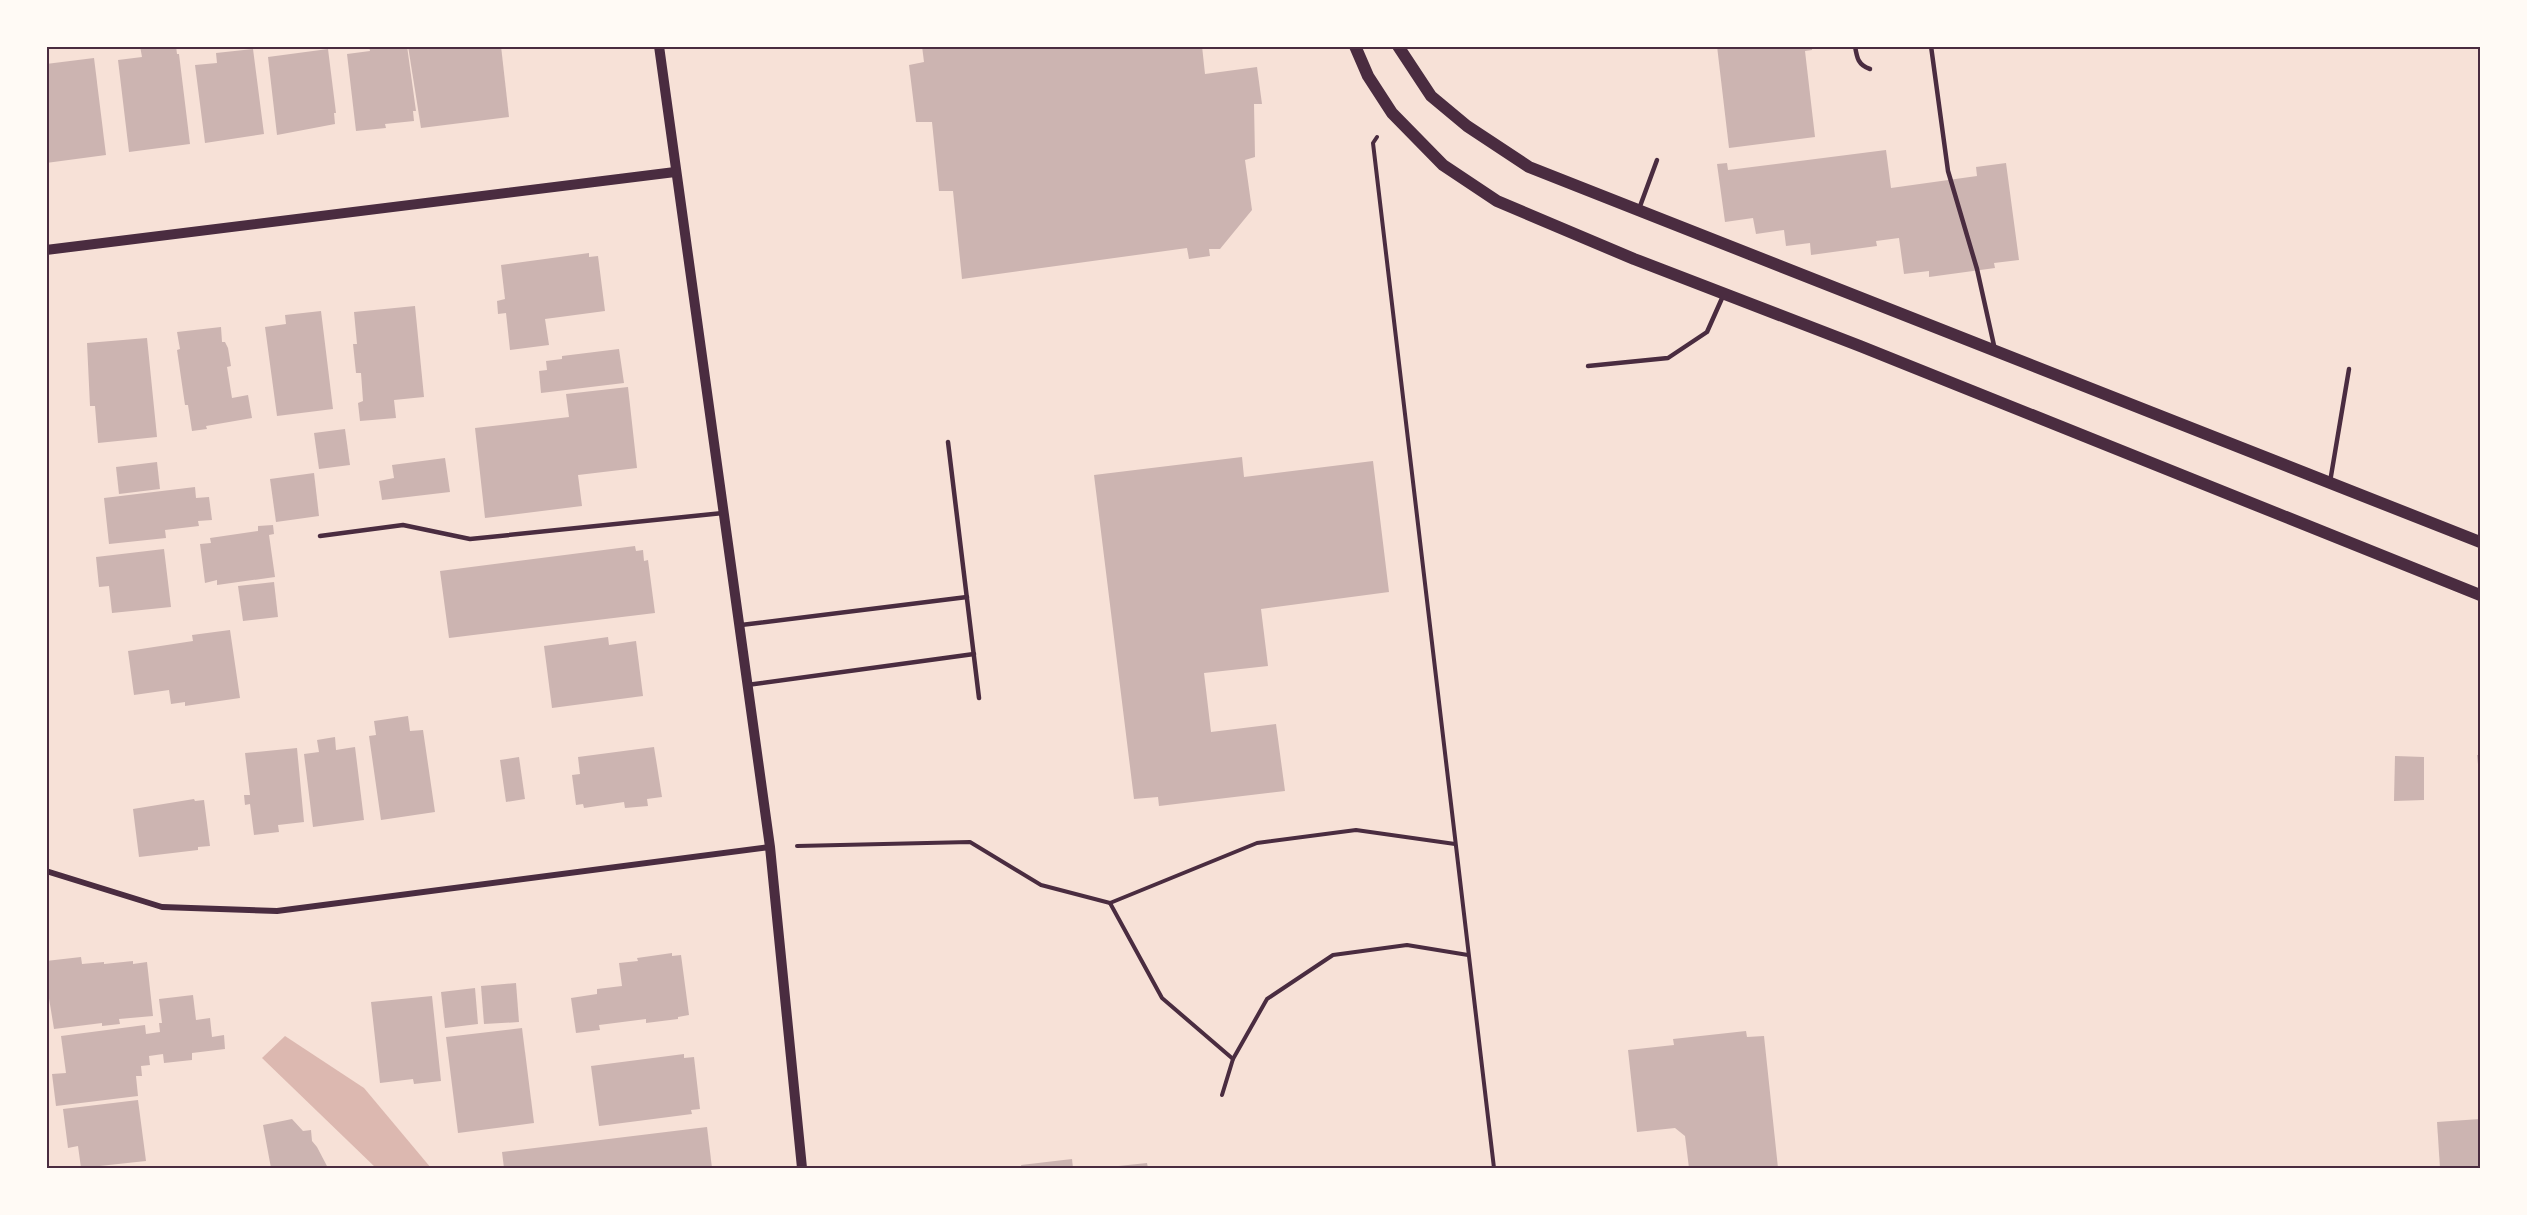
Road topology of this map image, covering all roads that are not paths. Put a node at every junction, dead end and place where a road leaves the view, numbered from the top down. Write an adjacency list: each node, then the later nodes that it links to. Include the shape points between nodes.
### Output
1 (659, 46): 8 (street)
2 (1356, 46): 11 (main road, via 1368,76 1392,113 1443,165 1497,201)
3 (1398, 46): 9 (main road, via 1431,96 1467,126 1529,167)
4 (1855, 46): 6 (lane, via 1862,66)
5 (1931, 46): 12 (lane, via 1948,171 1977,269)
6 (1870, 69)
7 (1657, 160): 9 (lane)
8 (675, 172): 10 (street); 17 (street)
9 (1638, 212): 12 (main road)
10 (46, 250)
11 (1724, 294): 13 (lane, via 1707,332 1668,358); 20 (main road)
12 (1995, 352): 16 (main road)
13 (1588, 366)
14 (2349, 369): 16 (lane)
15 (948, 442): 21 (lane)
16 (2330, 482): 19 (main road)
17 (723, 513): 18 (lane, via 470,539 403,525); 22 (street)
18 (320, 536)
19 (2481, 542)
20 (2481, 595)
21 (967, 597): 22 (lane); 23 (lane)
22 (738, 625): 24 (street)
23 (974, 654): 24 (lane); 25 (lane)
24 (747, 685): 26 (street)
25 (979, 698)
26 (770, 847): 27 (street, via 277,911 162,907); 28 (street)
27 (46, 871)
28 (802, 1168)

